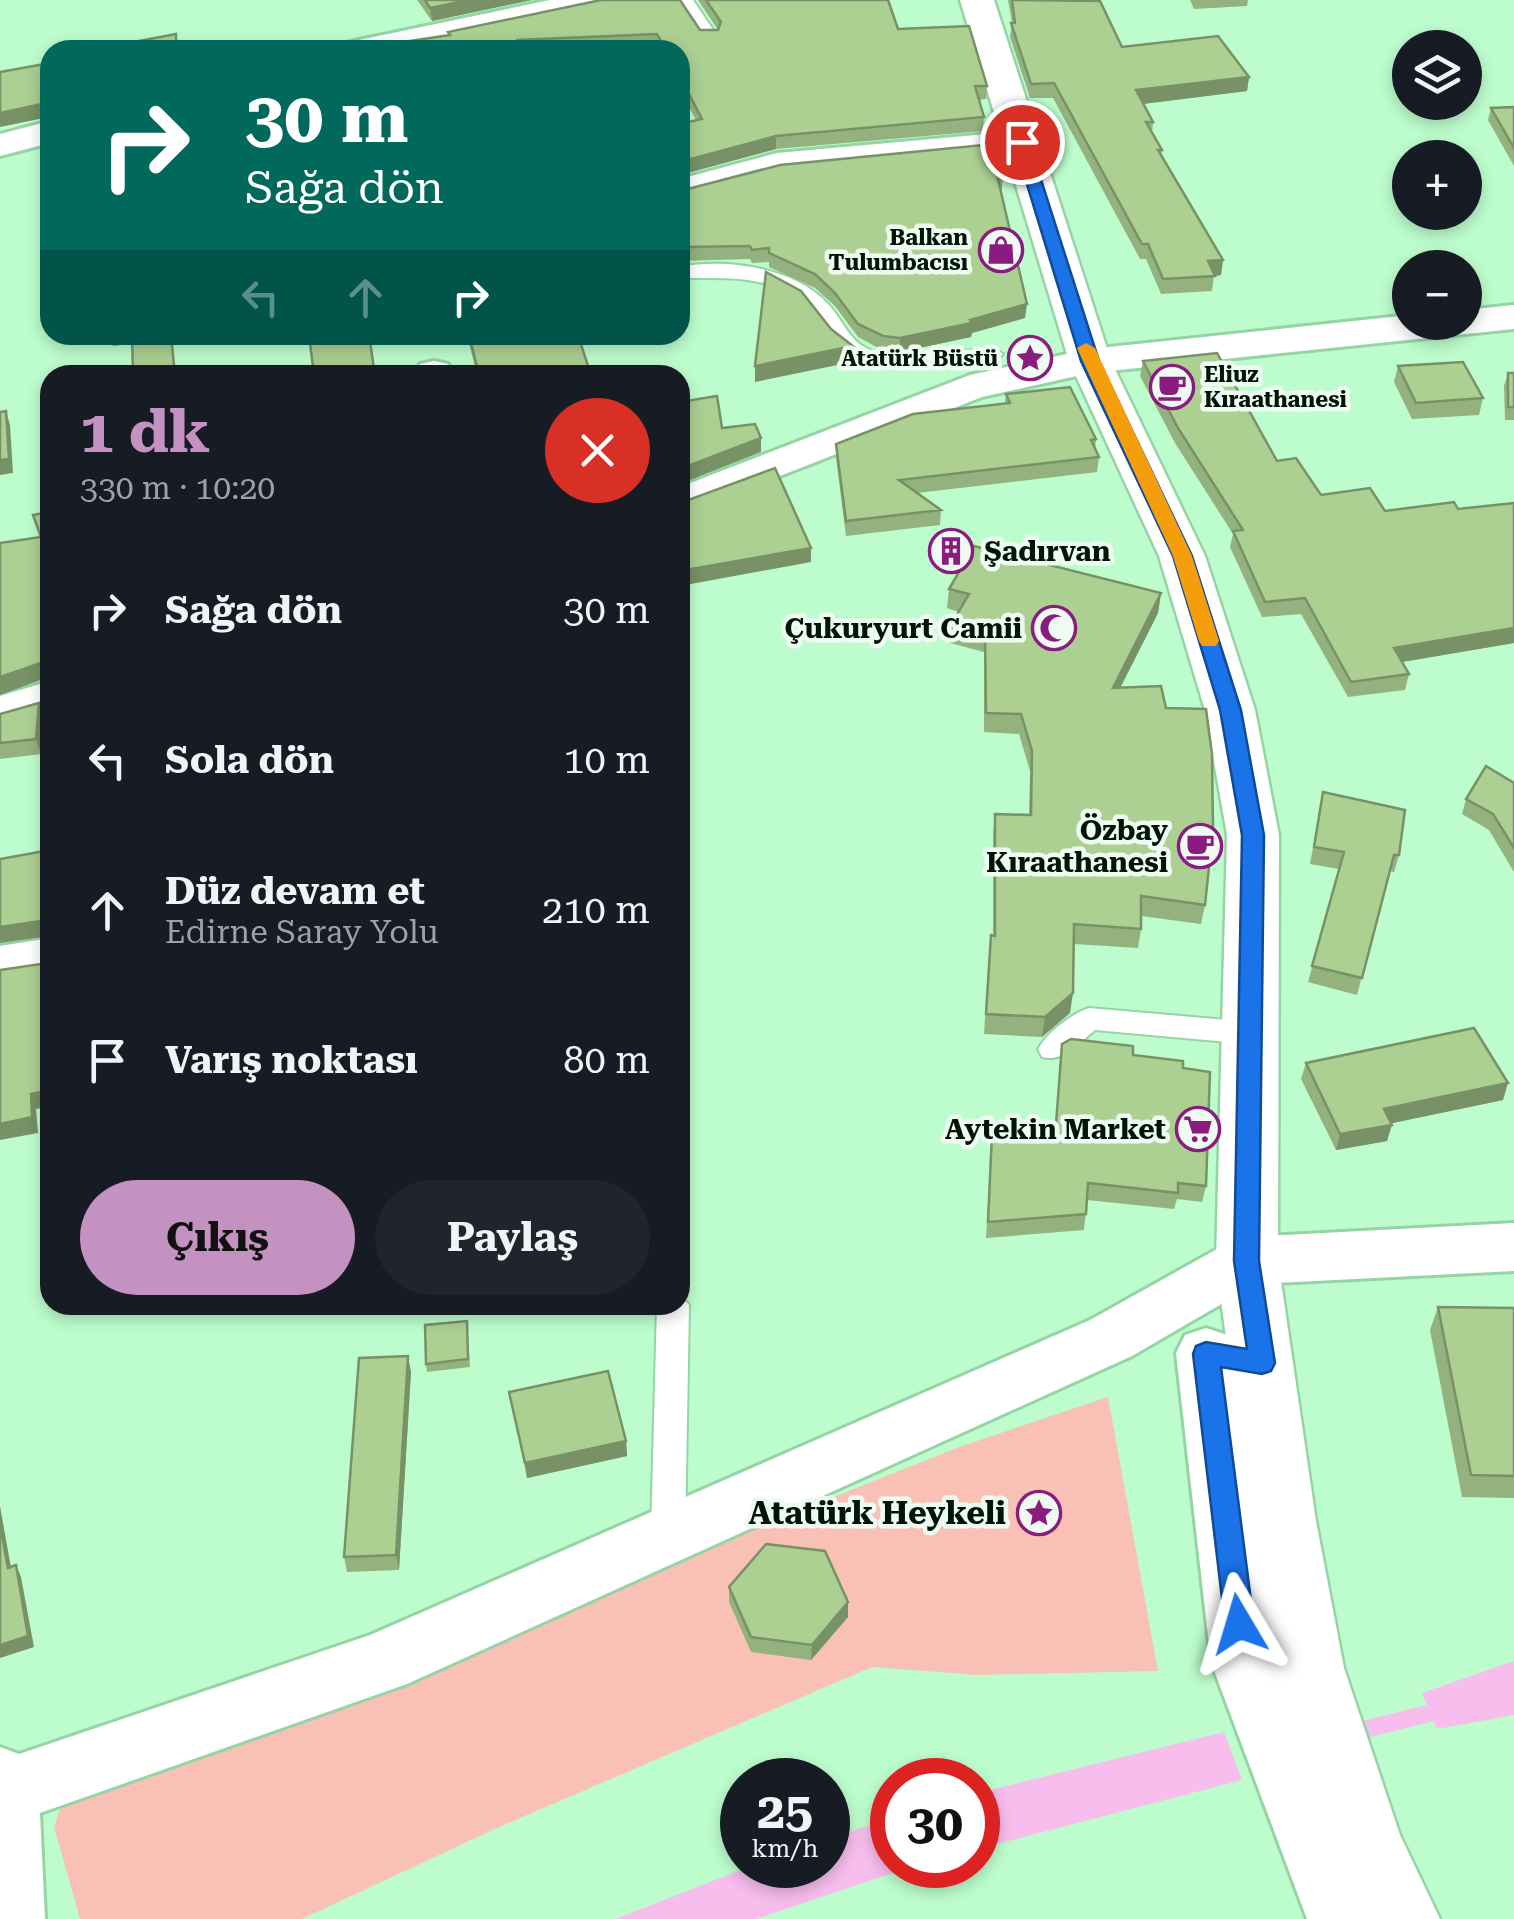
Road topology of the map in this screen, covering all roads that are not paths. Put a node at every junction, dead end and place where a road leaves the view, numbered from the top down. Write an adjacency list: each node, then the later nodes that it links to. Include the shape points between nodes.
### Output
1 (684, 0): 4 (lane)
2 (976, 0): 7 (main road)
3 (593, 1): 5 (street)
4 (710, 37)
5 (407, 40)
6 (40, 135): 8 (street)
7 (1022, 142): 9 (street, via 777,164); 14 (main road)
8 (0, 145)
9 (690, 187)
10 (690, 272): 15 (lane, via 734,271 785,281 818,305 843,344 876,359)
11 (1514, 317): 12 (street)
12 (1482, 320)
13 (1392, 326): 14 (street)
14 (1084, 343): 15 (street); 21 (main road, via 1182,556 1230,710 1253,835)
15 (990, 368): 16 (street)
16 (690, 498)
17 (40, 701): 18 (street)
18 (0, 712)
19 (40, 959): 20 (street)
20 (0, 965)
21 (1250, 1033): 22 (lane, via 1090,1020); 24 (main road)
22 (1052, 1049)
23 (1514, 1246): 24 (street)
24 (1247, 1261): 26 (street); 27 (main road)
25 (673, 1315): 28 (lane)
26 (1111, 1338): 27 (street); 28 (street)
27 (1234, 1358): 31 (street, via 1244,1662); 32 (main road, via 1308,1668 1367,1847)
28 (668, 1534): 29 (street, via 382,1662)
29 (1, 1788): 30 (street)
30 (9, 1919)
31 (1343, 1919)
32 (1402, 1919)

